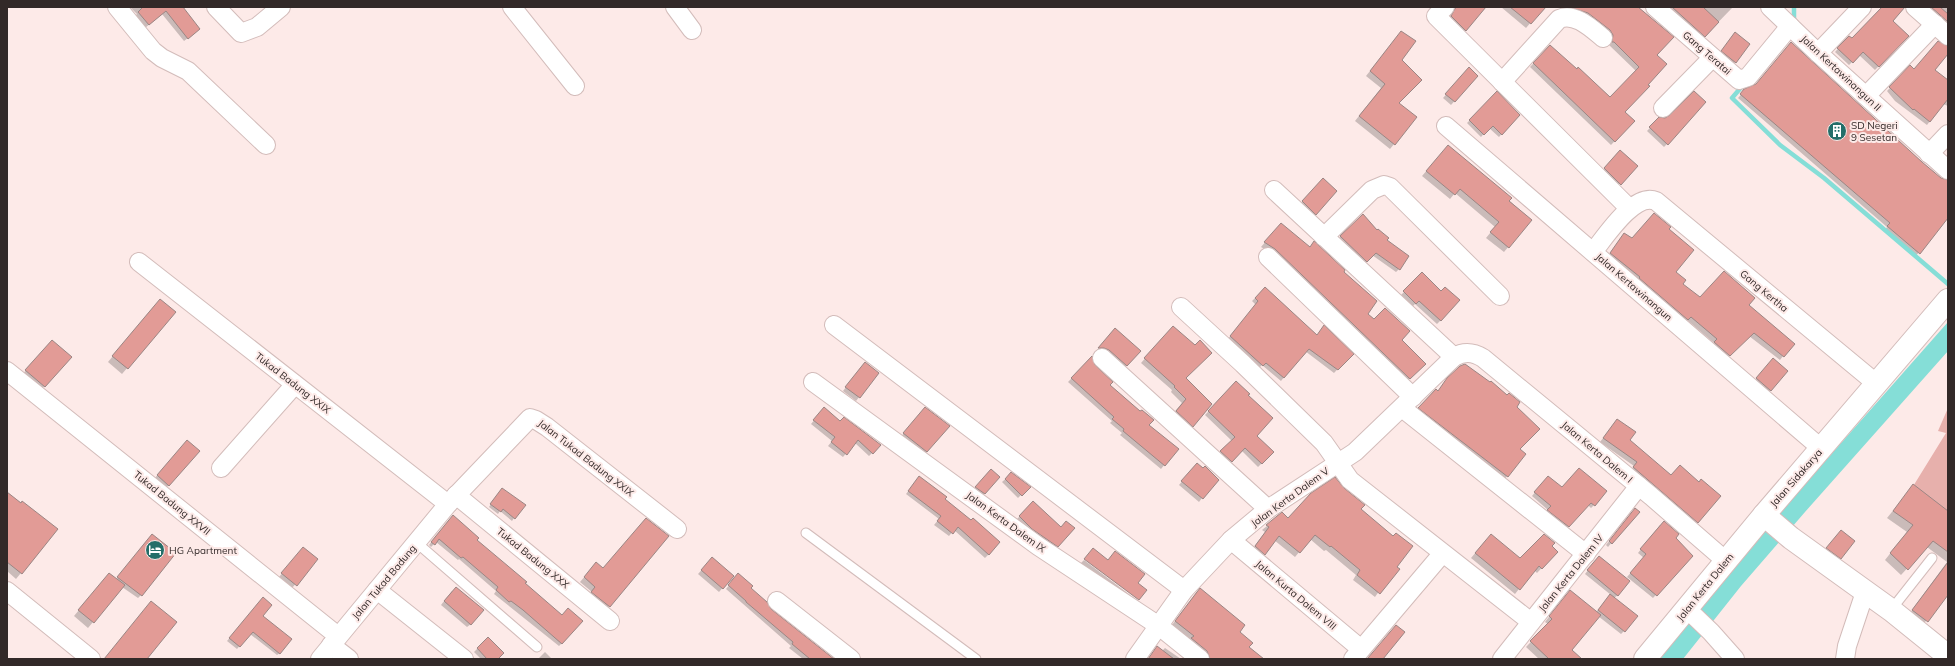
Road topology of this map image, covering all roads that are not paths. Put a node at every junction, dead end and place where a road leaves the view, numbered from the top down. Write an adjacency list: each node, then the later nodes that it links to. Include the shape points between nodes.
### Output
1 (117, 7): 24 (street, via 153,51 194,76)
2 (216, 7): 3 (street, via 241,33 257,28)
3 (281, 7)
4 (512, 7): 19 (street)
5 (675, 7): 13 (street)
6 (1445, 7): 18 (street, via 1436,16)
7 (1655, 7): 17 (street, Gang Teratai)
8 (1770, 7): 12 (street, Jalan Kertawinangun II)
9 (1862, 7): 16 (street)
10 (1915, 7): 11 (street)
11 (1934, 24): 14 (street); 20 (street)
12 (1790, 26): 16 (street, Jalan Kertawinangun II); 17 (street, Gang Teratai, via 1745,80 1739,80)
13 (692, 30)
14 (1948, 36)
15 (1604, 38): 18 (street, via 1570,17 1559,19)
16 (1818, 53): 20 (street, Jalan Kertawinangun II)
17 (1712, 58): 21 (street)
18 (1502, 82): 28 (street)
19 (575, 86)
20 (1866, 96): 25 (street, Jalan Kertawinangun II)
21 (1663, 108)
22 (1446, 126): 30 (street, Jalan Kertawinangun)
23 (1948, 134): 25 (street)
24 (266, 145)
25 (1929, 154): 26 (street, Jalan Kertawinangun II)
26 (1948, 170)
27 (1274, 190): 29 (street)
28 (1629, 208): 30 (street); 42 (street, Gang Kertha, via 1646,199 1656,201)
29 (1324, 237): 33 (street, via 1372,190 1384,185 1390,187); 37 (street)
30 (1593, 252): 44 (street, Jalan Kertawinangun)
31 (1268, 257): 43 (street)
32 (139, 262): 41 (street, Tukad Badung XXIX)
33 (1500, 296)
34 (1947, 302): 42 (street, Jalan Sidakarya)
35 (1181, 307): 45 (street, via 1324,443)
36 (834, 325): 60 (street)
37 (1458, 354): 43 (street, Jalan Kerta Dalem V); 47 (street, Jalan Kerta Dalem I, via 1474,353 1482,358)
38 (1102, 358): 49 (street)
39 (7, 371): 69 (street, Tukad Badung XXVII)
40 (813, 382): 68 (street, Jalan Kerta Dalem IX, via 1038,546)
41 (293, 383): 46 (street, via 290,390); 48 (street, Tukad Badung XXIX)
42 (1877, 384): 44 (street, Jalan Sidakarya)
43 (1408, 402): 45 (street, Jalan Kerta Dalem V, via 1355,452); 56 (street)
44 (1822, 449): 50 (street, Jalan Sidakarya)
45 (1337, 463): 49 (street, Jalan Kerta Dalem V); 55 (street, via 1350,480)
46 (221, 468)
47 (1639, 486): 56 (street, Jalan Kerta Dalem IV); 58 (street, Jalan Kerta Dalem I)
48 (452, 499): 51 (street, Jalan Tukad Badung XXIX, via 532,418 547,427); 54 (street, Jalan Tukad Badung); 66 (street, Tukad Badung XXX)
49 (1268, 510): 53 (street, Jalan Kerta Dalem V)
50 (1767, 518): 58 (street, Jalan Kerta Dalem); 62 (street, Jalan Sidakarya)
51 (677, 530)
52 (806, 533): 78 (lane)
53 (1231, 540): 60 (street, Jalan Kerta Dalem V); 71 (street, Jalan Kurta Dalem VIII)
54 (417, 543): 59 (street, Jalan Tukad Badung); 70 (lane)
55 (1442, 554): 67 (street); 71 (street)
56 (1586, 554): 67 (street, Jalan Kerta Dalem IV)
57 (1932, 558): 64 (lane)
58 (1726, 561): 65 (street, Jalan Kerta Dalem)
59 (377, 590): 69 (street, Jalan Tukad Badung); 76 (street)
60 (1184, 590): 68 (street, Jalan Kerta Dalem V)
61 (7, 591): 73 (street)
62 (1865, 592): 64 (street, Jalan Sidakarya); 84 (street, via 1847,646)
63 (777, 601): 77 (street)
64 (1891, 610): 72 (street, Jalan Sidakarya)
65 (1689, 611): 82 (street, Jalan Kerta Dalem); 83 (street)
66 (610, 621)
67 (1531, 622): 81 (street, Jalan Kerta Dalem IV)
68 (1159, 626): 79 (street, Jalan Kerta Dalem V); 80 (street, Jalan Kerta Dalem IX)
69 (334, 640): 74 (street, Jalan Tukad Badung); 75 (street, Tukad Badung XXVII)
70 (537, 647)
71 (1357, 654)
72 (1948, 656)
73 (91, 659)
74 (320, 659)
75 (349, 659)
76 (464, 659)
77 (851, 659)
78 (976, 659)
79 (1135, 659)
80 (1200, 659)
81 (1502, 659)
82 (1645, 659)
83 (1735, 659)
84 (1846, 659)

